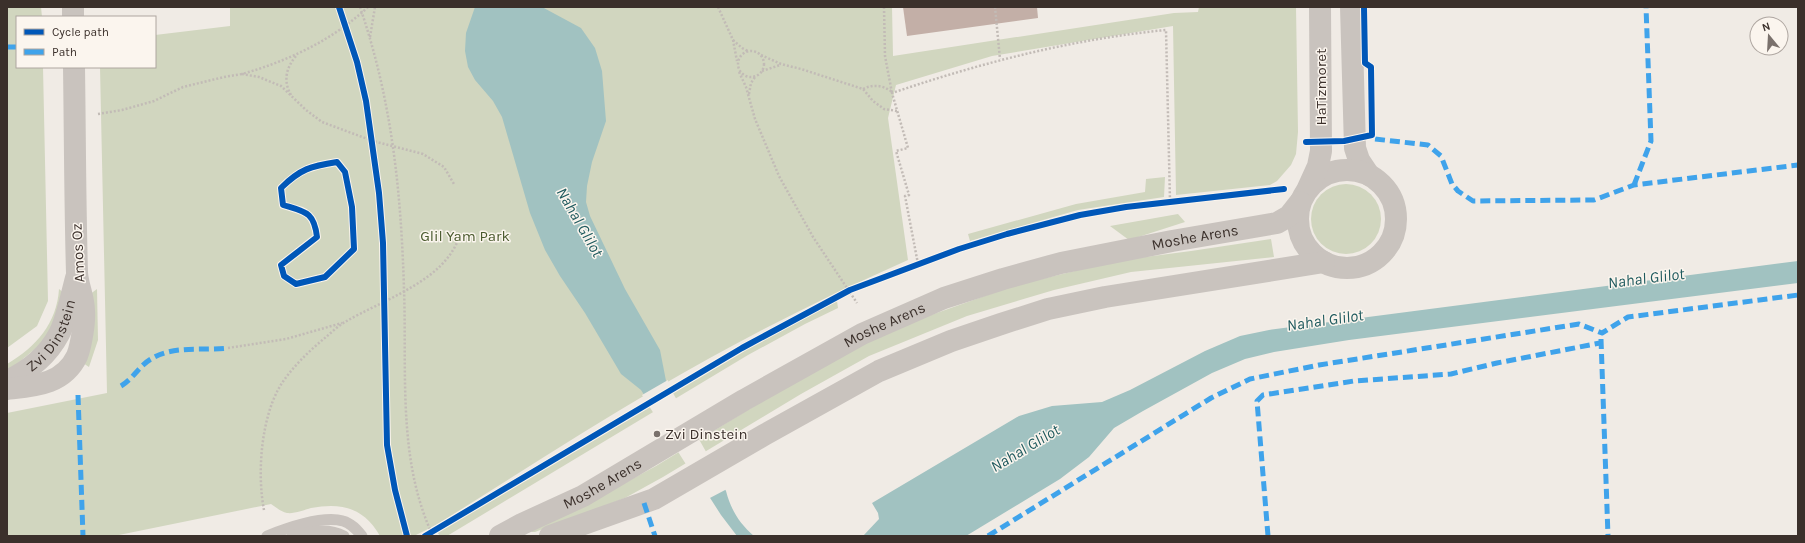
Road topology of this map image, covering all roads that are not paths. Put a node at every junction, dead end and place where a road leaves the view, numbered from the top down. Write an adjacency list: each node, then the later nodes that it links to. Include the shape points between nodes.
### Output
1 (1320, 7): 5 (street, HaTizmoret, via 1321,151 1318,166)
2 (1351, 7): 4 (street, HaTizmoret, via 1355,148)
3 (74, 68): 7 (street, Amos Oz)
4 (1369, 175): 5 (street, via 1353,170 1336,171 1321,177); 6 (street, via 1382,185 1392,198 1396,214 1395,230 1389,245 1378,257 1364,265 1349,269 1333,267)
5 (1304, 195): 6 (street, via 1297,218 1299,234 1307,249 1318,260); 14 (street, Moshe Arens, via 1289,216 1277,223 1172,240 1061,263 944,298 862,334 744,400 583,496)
6 (1324, 262): 15 (street, Moshe Arens, via 1105,297 1034,313 951,341 879,371 654,499)
7 (77, 275): 8 (street, Zvi Dinstein, via 60,334 35,364); 9 (street, Amos Oz, via 84,312 77,356 53,381 37,386)
8 (7, 382)
9 (7, 389)
10 (267, 536): 13 (lane, via 286,528 327,519 344,521)
11 (292, 536): 12 (lane, via 326,531)
12 (344, 536)
13 (362, 536)
14 (500, 536)
15 (550, 536)

